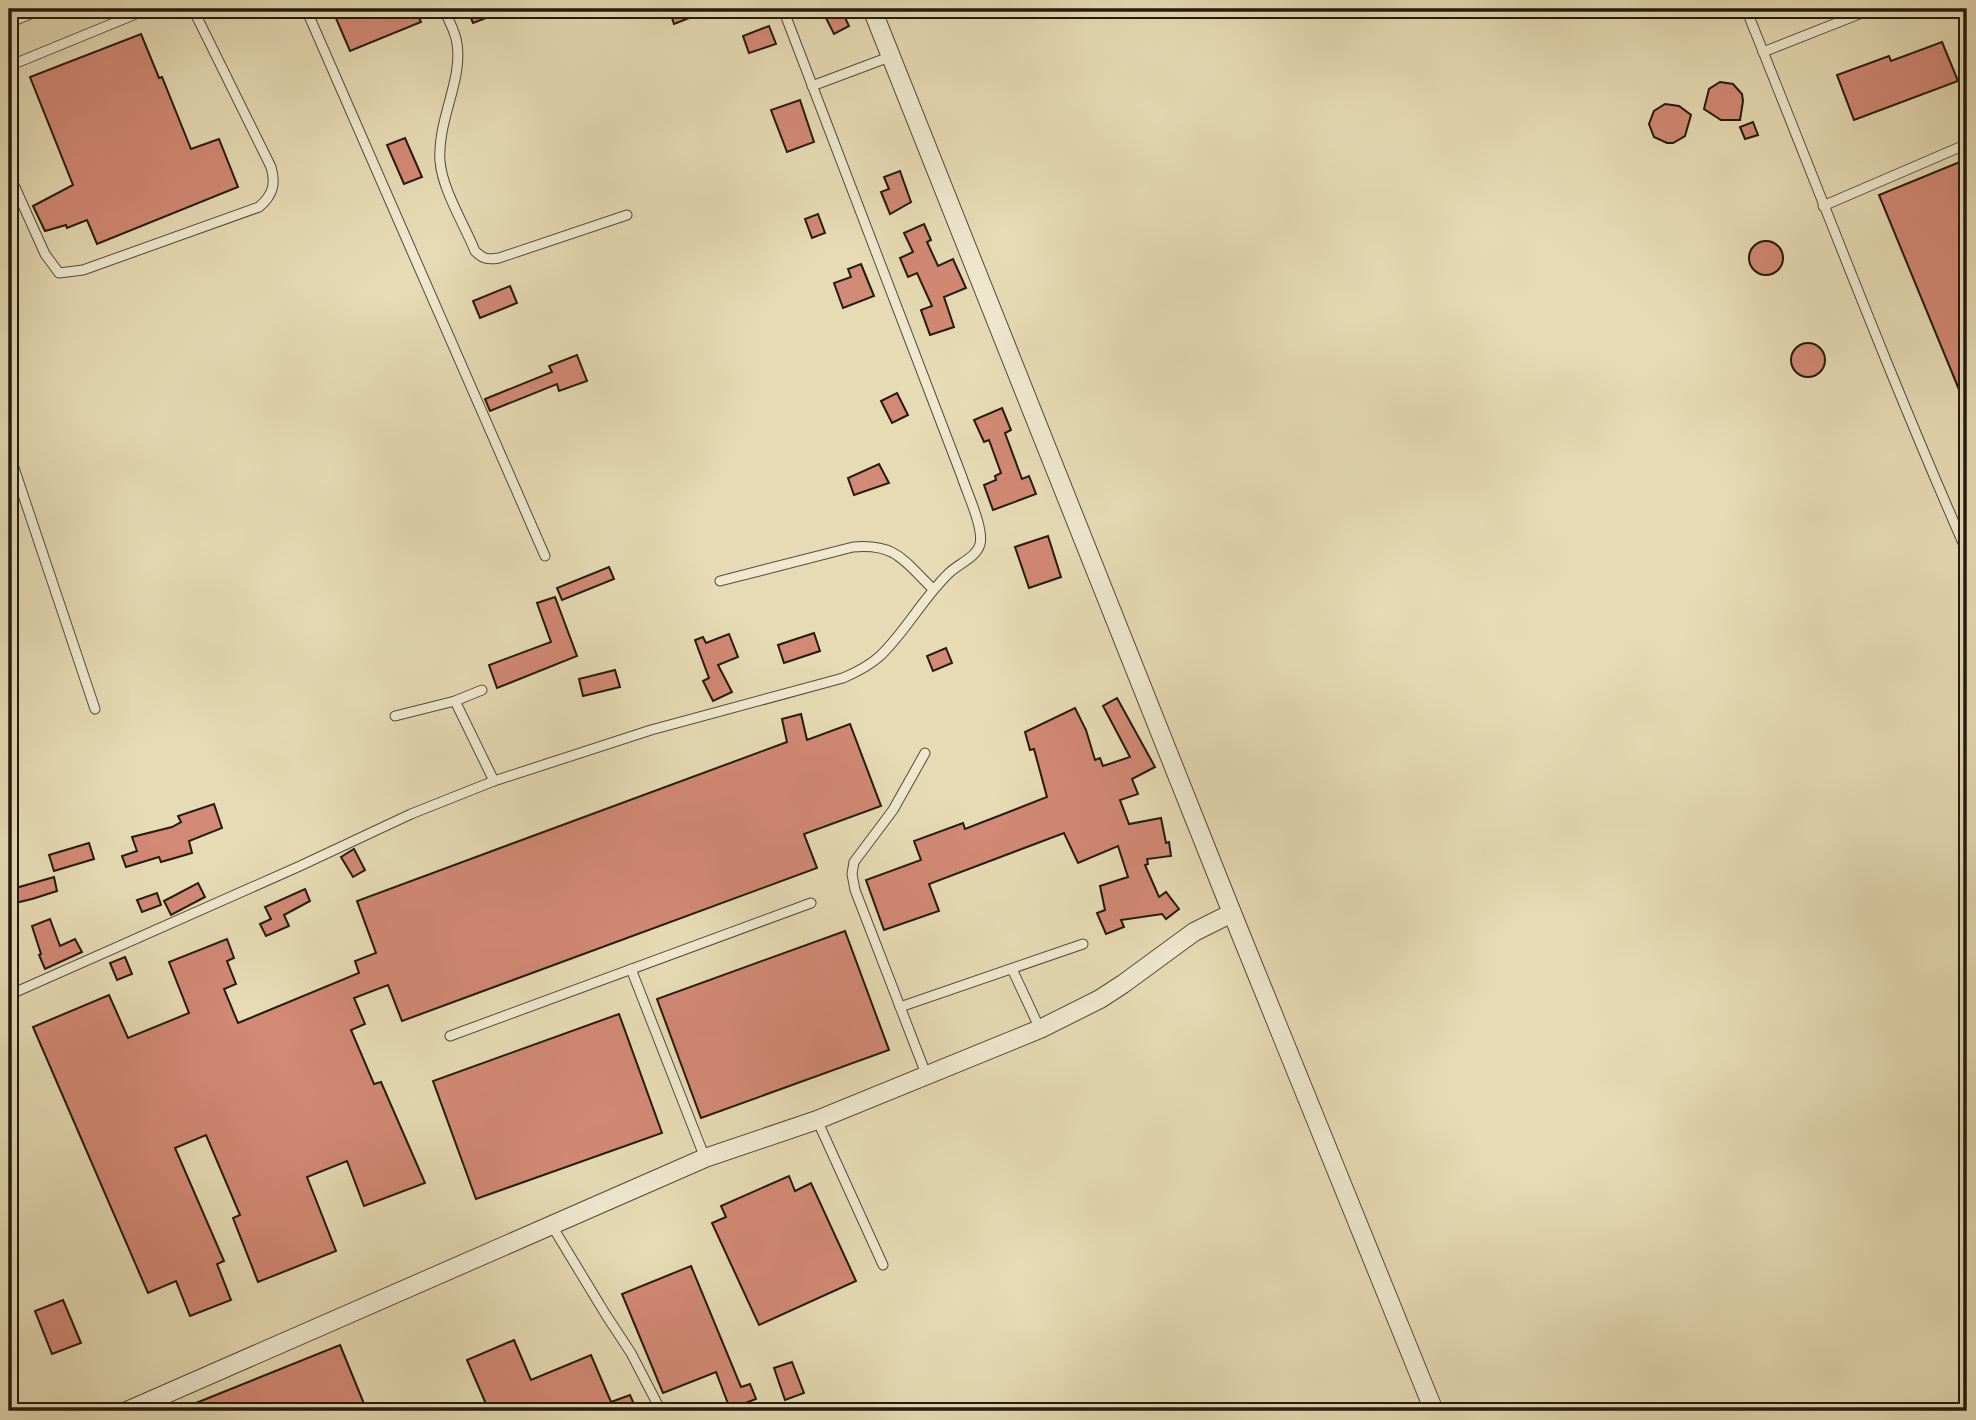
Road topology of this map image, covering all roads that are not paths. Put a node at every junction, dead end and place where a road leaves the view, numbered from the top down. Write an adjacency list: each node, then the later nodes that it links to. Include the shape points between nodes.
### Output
1 (42, 9): 10 (lane)
2 (148, 9): 13 (lane)
3 (193, 9): 16 (lane, via 271,167 275,181 267,201 83,270 59,273 45,254)
4 (306, 9): 21 (lane)
5 (444, 9): 18 (lane, via 458,57 444,115 440,162 475,251 490,260 499,258)
6 (783, 9): 14 (lane)
7 (872, 9): 12 (street)
8 (1746, 9): 11 (lane)
9 (1872, 9): 11 (lane)
10 (9, 23)
11 (1763, 52): 17 (lane)
12 (892, 57): 14 (lane); 31 (street)
13 (9, 66)
14 (813, 86): 23 (lane, via 979,527 978,549)
15 (1967, 144): 17 (lane)
16 (9, 174)
17 (1823, 206): 20 (lane)
18 (627, 215)
19 (9, 453): 26 (lane)
20 (1967, 552)
21 (545, 556)
22 (720, 581): 23 (lane, via 871,545 894,551)
23 (933, 589): 29 (lane, via 879,657 864,669)
24 (482, 690): 25 (lane)
25 (455, 701): 27 (lane); 29 (lane)
26 (95, 709)
27 (395, 716)
28 (925, 753): 36 (lane, via 893,810 861,850 852,874)
29 (494, 781): 35 (lane)
30 (811, 903): 34 (lane)
31 (1233, 913): 37 (street, via 1194,932 1100,999); 47 (street)
32 (1083, 944): 33 (lane)
33 (1012, 969): 36 (lane); 37 (lane)
34 (631, 970): 38 (lane); 41 (lane)
35 (9, 995)
36 (900, 1007): 39 (lane)
37 (1040, 1028): 39 (street)
38 (450, 1036)
39 (926, 1074): 40 (street)
40 (817, 1121): 41 (street); 43 (lane)
41 (705, 1158): 42 (street)
42 (552, 1226): 44 (street); 46 (lane, via 631,1353)
43 (883, 1265)
44 (164, 1404): 45 (street)
45 (127, 1411)
46 (661, 1411)
47 (1434, 1411)

